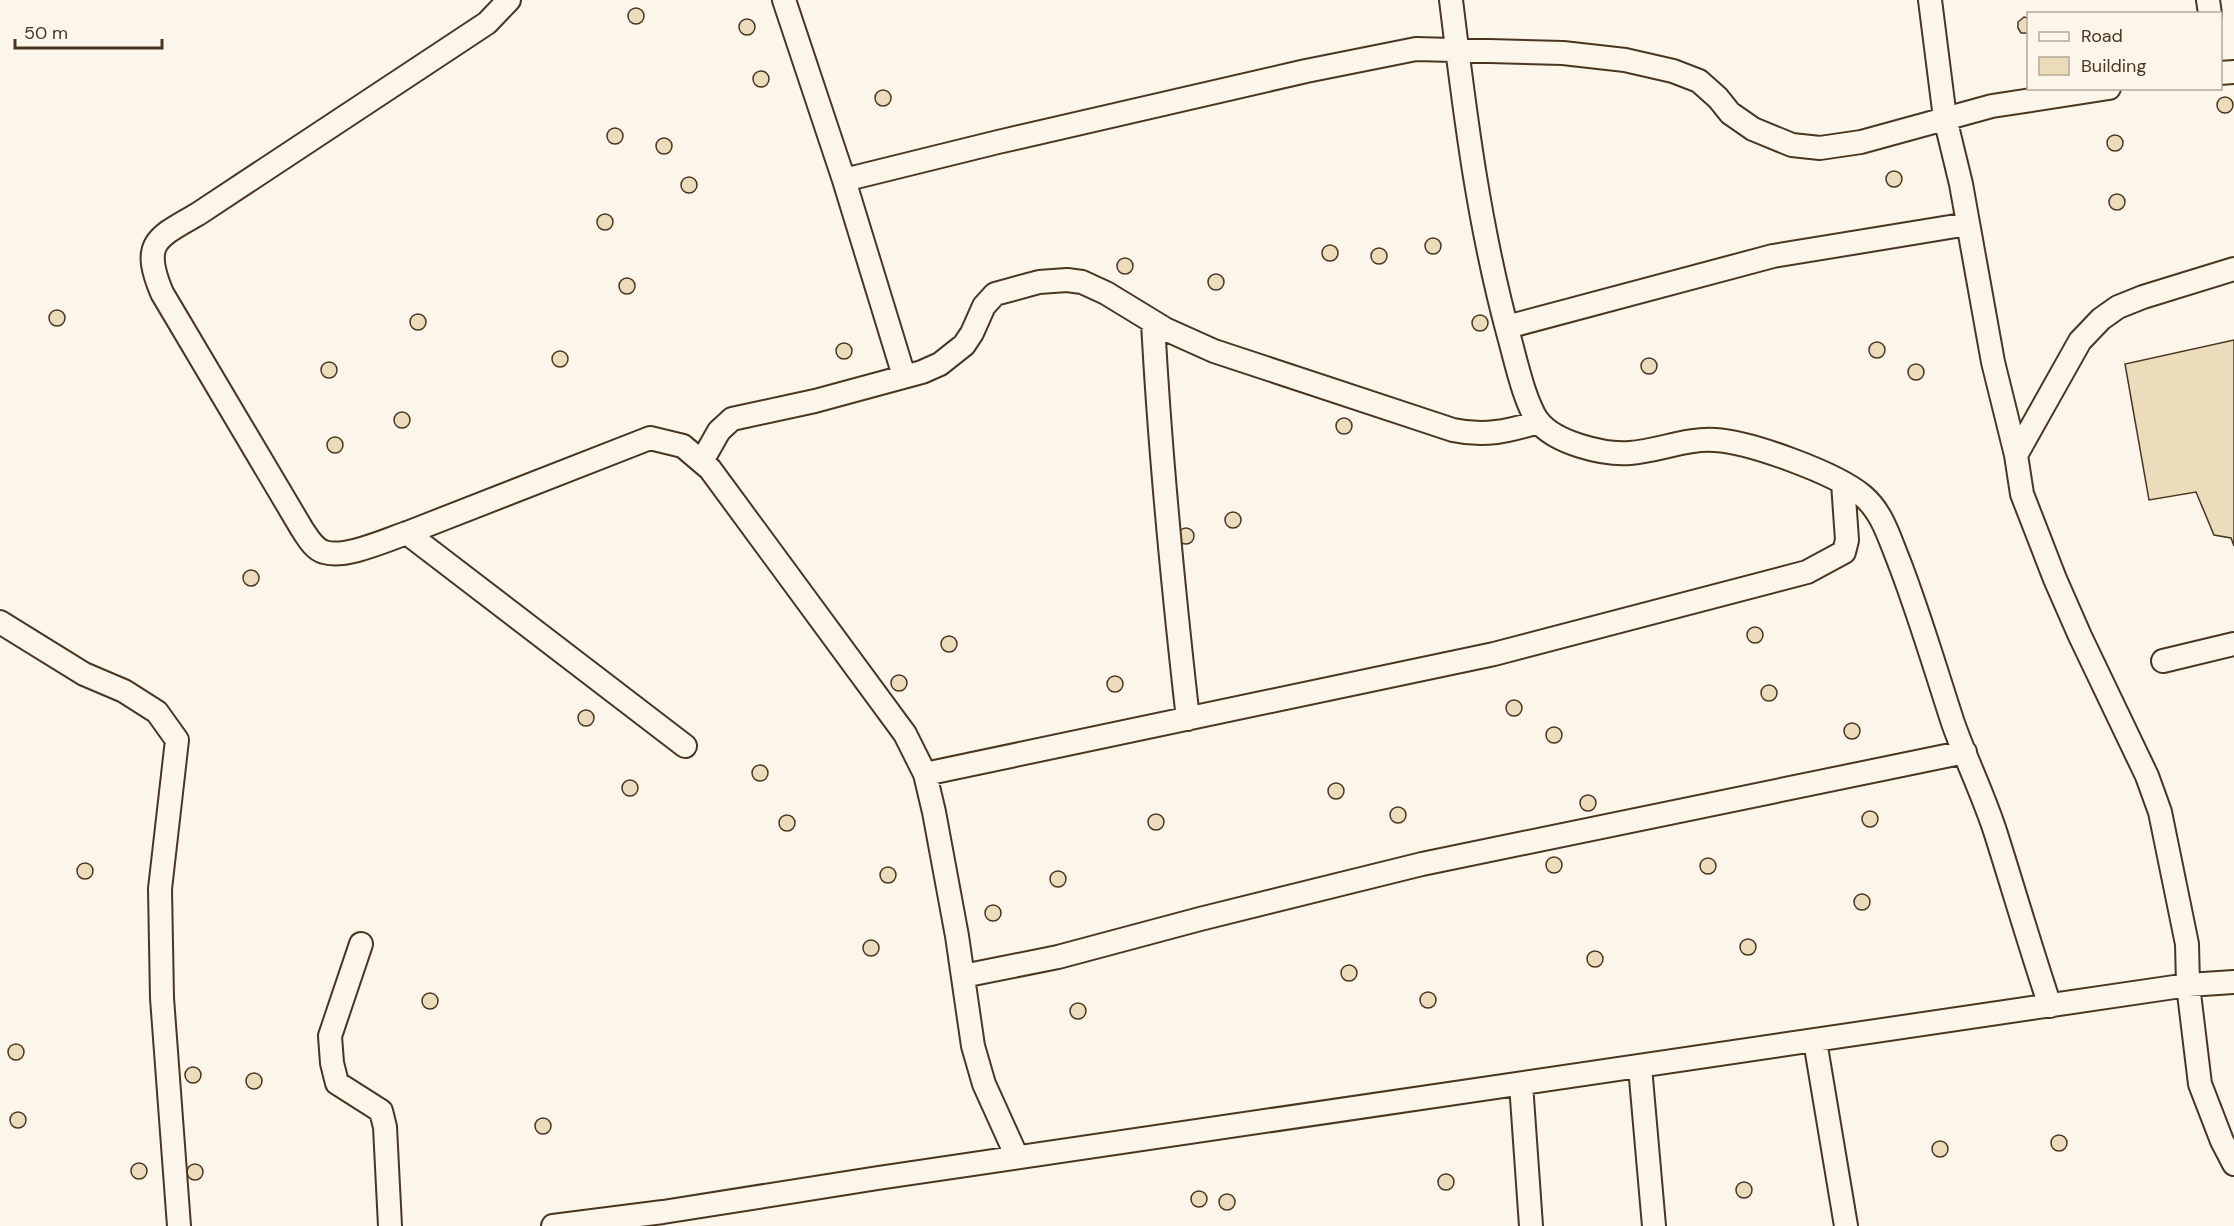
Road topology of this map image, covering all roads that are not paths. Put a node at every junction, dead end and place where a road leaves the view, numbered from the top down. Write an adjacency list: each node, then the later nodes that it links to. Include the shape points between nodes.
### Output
1 (509, 0): 18 (street, via 487,23 172,229 151,256 162,293 313,545 336,554)
2 (784, 0): 8 (street)
3 (1450, 0): 5 (street)
4 (1930, 0): 7 (street)
5 (1457, 50): 7 (street, via 1563,53 1625,60 1674,71 1699,81 1746,124 1792,145 1821,148 1861,142); 8 (street, via 1416,49 1306,71); 12 (street, via 1485,241)
6 (2096, 90): 7 (street, via 1992,106)
7 (1945, 118): 9 (street)
8 (844, 180): 13 (street)
9 (1968, 224): 12 (street, via 1773,256); 15 (street, via 1993,362)
10 (2234, 269): 15 (street, via 2143,297 2101,319 2080,341)
11 (1154, 322): 13 (street, via 1082,282 1019,286 991,297 967,341 953,355 931,368); 14 (street, via 1214,351 1454,430 1488,434); 22 (street, via 1171,568)
12 (1507, 327): 14 (street, via 1519,373)
13 (904, 376): 16 (street, via 732,419 719,431)
14 (1539, 422): 17 (street, via 1565,440 1604,452 1627,453 1714,440 1749,446)
15 (2016, 456): 29 (street, via 2022,494 2055,579 2160,812 2187,944)
16 (702, 461): 18 (street, via 683,446 650,438); 25 (street, via 905,734)
17 (1843, 483): 22 (street, via 1847,540 1844,552 1807,572 1494,654); 24 (street, via 1864,496 1881,516)
18 (407, 532): 23 (street)
19 (0, 622): 37 (street, via 84,674 124,691 157,712 177,740 160,890 162,998)
20 (2234, 644): 21 (street)
21 (2163, 661)
22 (1188, 719): 25 (street)
23 (686, 746)
24 (1965, 752): 27 (street, via 1422,864 1058,957); 30 (street, via 1995,832)
25 (925, 774): 27 (street)
26 (361, 944): 38 (street, via 330,1036 332,1063 336,1083 381,1111)
27 (963, 976): 34 (street, via 979,1065)
28 (2234, 982): 29 (street)
29 (2188, 985): 30 (street); 35 (street, via 2200,1084)
30 (2050, 1006): 31 (street)
31 (1815, 1041): 32 (street); 42 (street)
32 (1640, 1067): 33 (street); 41 (street)
33 (1521, 1084): 34 (street); 40 (street)
34 (1017, 1158): 36 (street, via 768,1194)
35 (2234, 1164)
36 (664, 1219): 39 (street)
37 (179, 1226)
38 (390, 1226)
39 (554, 1226)
40 (1531, 1226)
41 (1654, 1226)
42 (1846, 1226)

